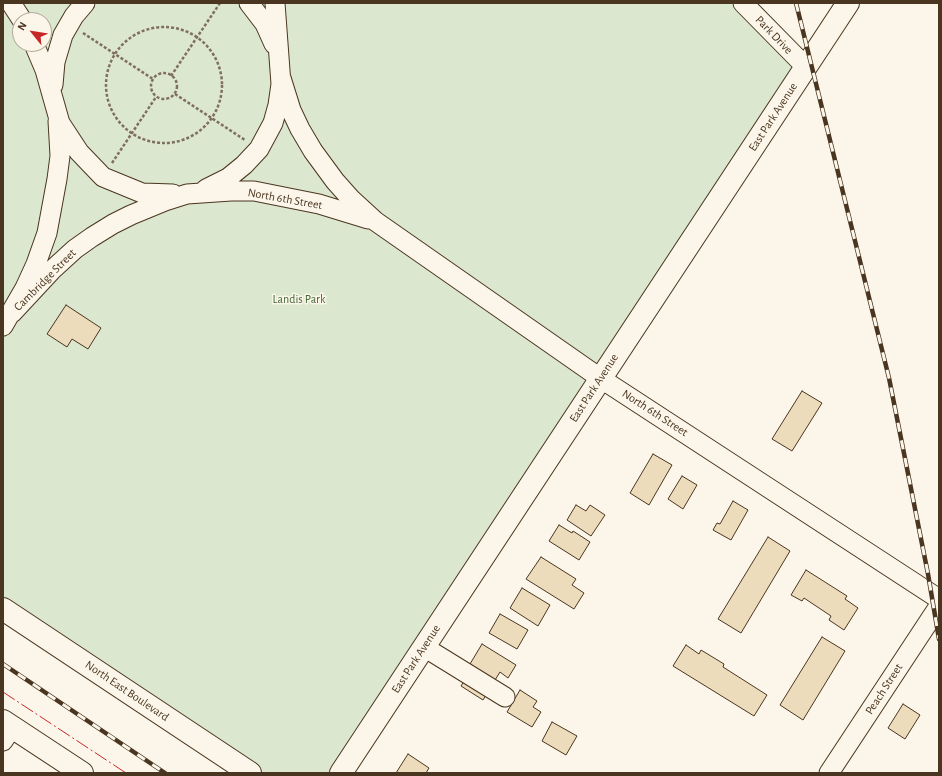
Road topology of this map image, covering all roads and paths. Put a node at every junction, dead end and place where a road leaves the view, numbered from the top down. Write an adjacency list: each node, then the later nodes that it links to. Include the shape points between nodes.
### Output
1 (11, 3): 8 (street)
2 (85, 3): 9 (street, Cambridge Street)
3 (220, 3): 10 (path)
4 (249, 3): 15 (street, North 6th Street, via 259,14 271,37)
5 (275, 3): 15 (street, Cambridge Street)
6 (743, 3): 13 (street, Park Drive)
7 (848, 3): 13 (main road, East Park Avenue)
8 (17, 12)
9 (69, 24): 12 (path); 19 (street, Cambridge Street, via 58,48 55,62 53,79)
10 (196, 37): 12 (path, via 175,28 154,28 134,36); 14 (path); 20 (path, via 212,54 220,70 220,98)
11 (37, 52): 19 (street, North 6th Street)
12 (115, 54): 16 (path); 21 (path, via 107,77 108,100 117,119)
13 (805, 66): 27 (main road, East Park Avenue)
14 (171, 76): 16 (path, via 163,73); 17 (path, via 176,82)
15 (281, 76): 22 (street, Cambridge Street, via 280,98 275,117); 25 (street, North 6th Street, via 291,110 313,151 352,200)
16 (153, 79): 18 (path, via 151,89)
17 (175, 94): 18 (path, via 166,99); 20 (path)
18 (156, 97): 21 (path)
19 (56, 110): 23 (street, North 6th Street, via 60,123 79,152); 26 (street, Cambridge Street, via 60,156 47,233 36,264)
20 (212, 118): 21 (path, via 194,134 177,142 155,142); 22 (path)
21 (132, 134): 23 (path)
22 (259, 149): 24 (street, Cambridge Street, via 228,178)
23 (103, 177): 24 (street, North 6th Street, via 142,193)
24 (190, 194): 25 (street, North 6th Street, via 254,191 319,204); 26 (street, Cambridge Street, via 131,215 92,237 52,270)
25 (375, 221): 27 (street, North 6th Street)
26 (7, 319)
27 (600, 378): 28 (street, North 6th Street); 31 (main road, East Park Avenue)
28 (939, 599)
29 (939, 606): 37 (street, Peach Street)
30 (3, 609): 35 (main road, North East Boulevard)
31 (424, 647): 32 (street); 36 (main road, East Park Avenue)
32 (505, 697)
33 (6, 730): 34 (main road)
34 (82, 773)
35 (250, 773)
36 (341, 773)
37 (829, 773)

